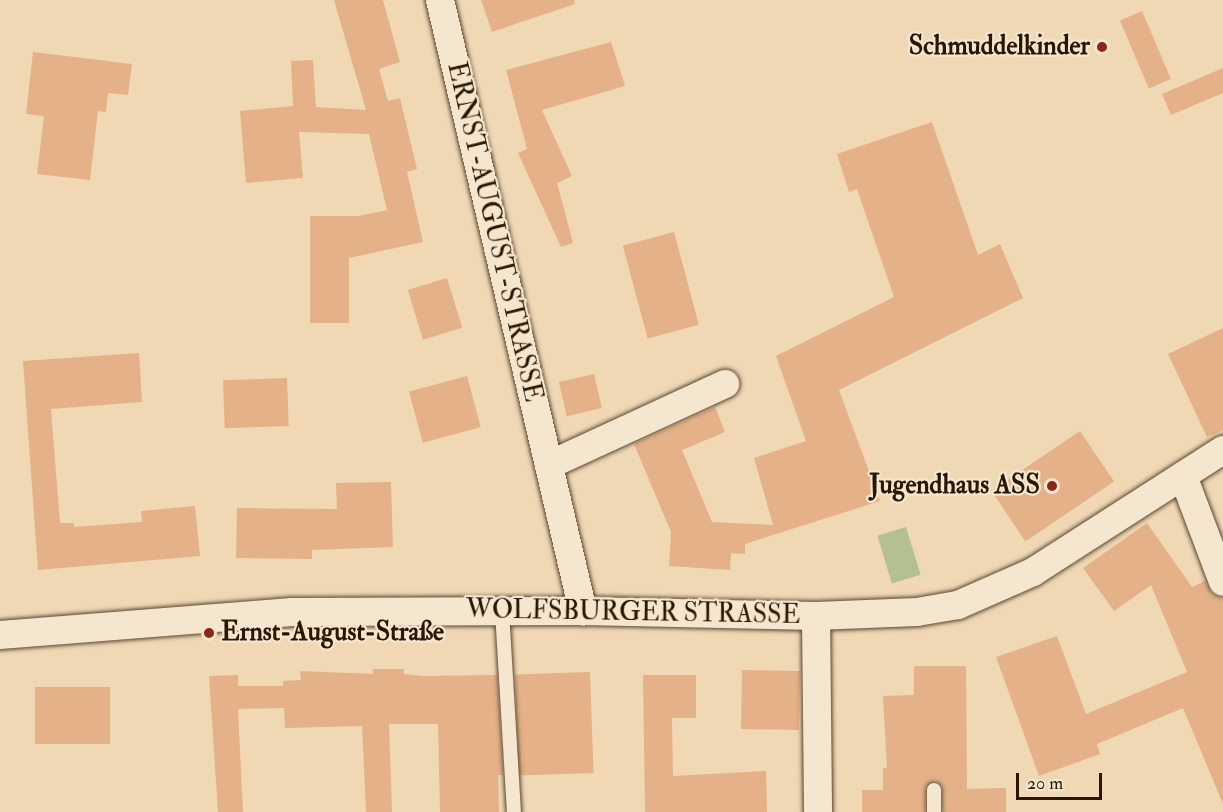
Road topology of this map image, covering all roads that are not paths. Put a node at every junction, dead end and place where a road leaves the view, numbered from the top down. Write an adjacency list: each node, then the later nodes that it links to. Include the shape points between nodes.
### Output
1 (440, 0): 4 (street, ERNST-AUGUST-STRASSE)
2 (726, 384): 4 (street)
3 (1223, 450): 5 (street, WOLFSBURGER STRASSE)
4 (549, 465): 8 (street, ERNST-AUGUST-STRASSE)
5 (1183, 476): 6 (street); 9 (street, WOLFSBURGER STRASSE, via 999,590 958,605 917,612)
6 (1223, 582)
7 (502, 611): 8 (street, WOLFSBURGER STRASSE); 10 (street, WOLFSBURGER STRASSE, via 292,612); 12 (lane)
8 (583, 611): 9 (street, WOLFSBURGER STRASSE)
9 (816, 616): 13 (street)
10 (0, 634)
11 (934, 790): 14 (lane)
12 (514, 812)
13 (818, 812)
14 (934, 812)

